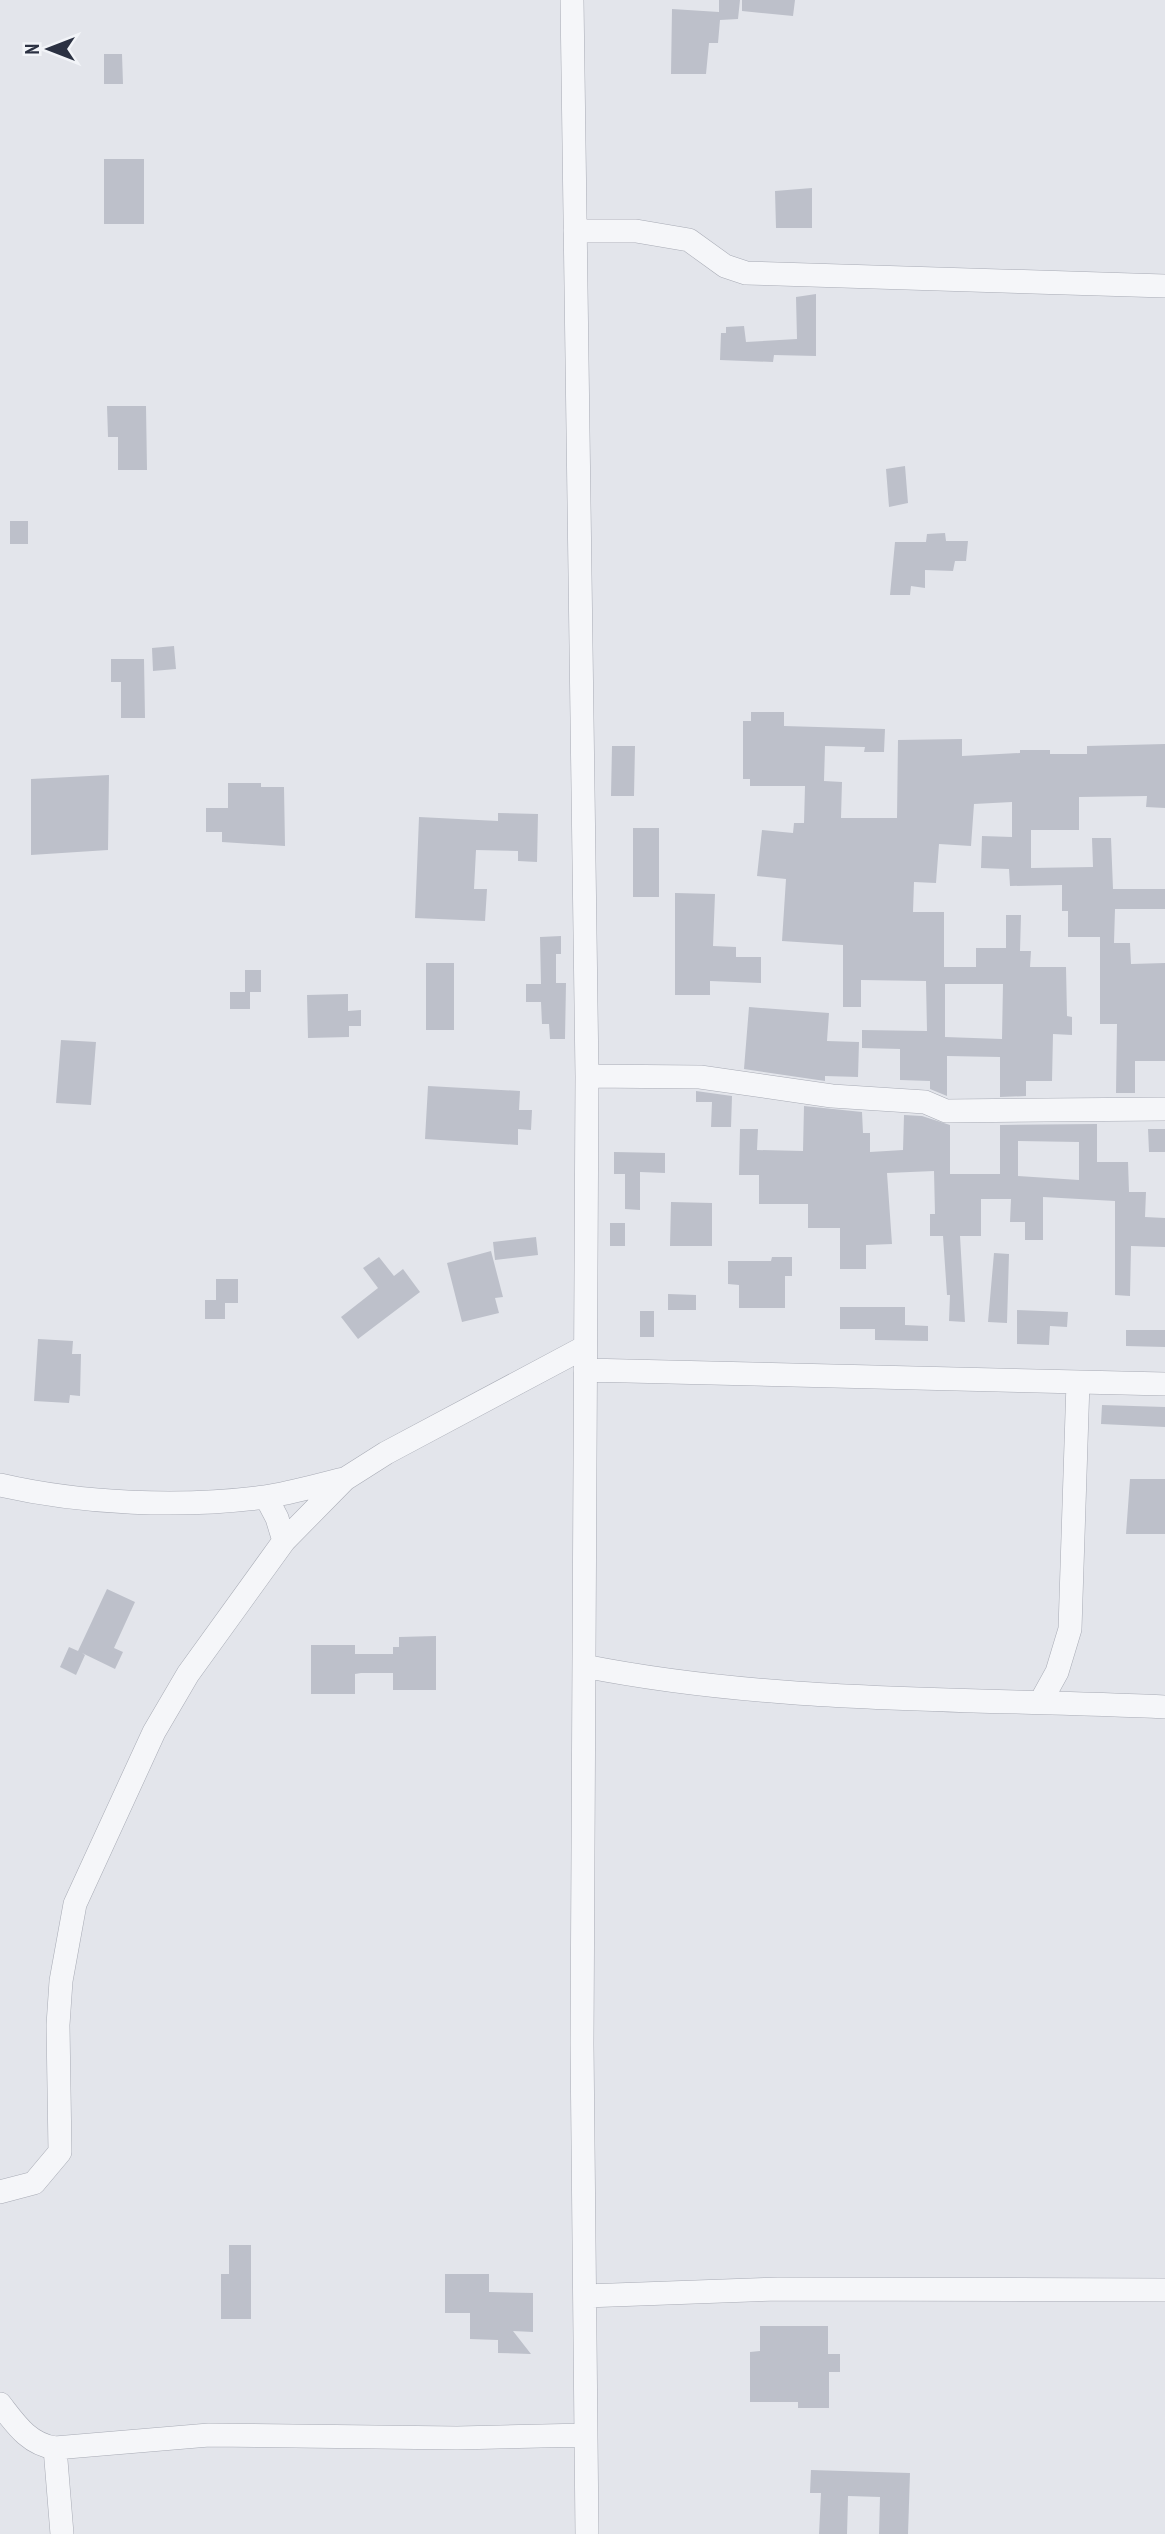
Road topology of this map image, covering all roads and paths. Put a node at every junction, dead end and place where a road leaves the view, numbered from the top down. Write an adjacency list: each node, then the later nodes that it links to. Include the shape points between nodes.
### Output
1 (572, 0): 2 (street)
2 (575, 231): 3 (street, via 636,231 689,240 725,266 746,273); 4 (street)
3 (1165, 286)
4 (587, 1076): 5 (street, via 700,1077 832,1096 925,1102 946,1111); 6 (street)
5 (1165, 1109)
6 (585, 1347): 7 (street); 10 (street)
7 (584, 1370): 8 (street); 14 (street)
8 (1078, 1382): 9 (street); 15 (street, via 1070,1629 1057,1672)
9 (1165, 1384)
10 (345, 1479): 12 (street); 13 (street)
11 (0, 1485): 12 (street, via 69,1497 132,1501)
12 (266, 1497): 13 (street)
13 (284, 1541): 17 (street, via 188,1674 107,1828 75,1904 61,1981 61,2152 34,2183)
14 (584, 1666): 15 (street, via 639,1677 790,1693); 19 (street)
15 (1041, 1701): 16 (street)
16 (1165, 1707)
17 (0, 2192)
18 (1165, 2290): 19 (street, via 778,2289)
19 (585, 2296): 21 (street)
20 (0, 2404): 22 (street, via 24,2433)
21 (586, 2435): 22 (street, via 209,2435); 24 (street)
22 (55, 2448): 23 (street)
23 (62, 2534)
24 (587, 2534)

